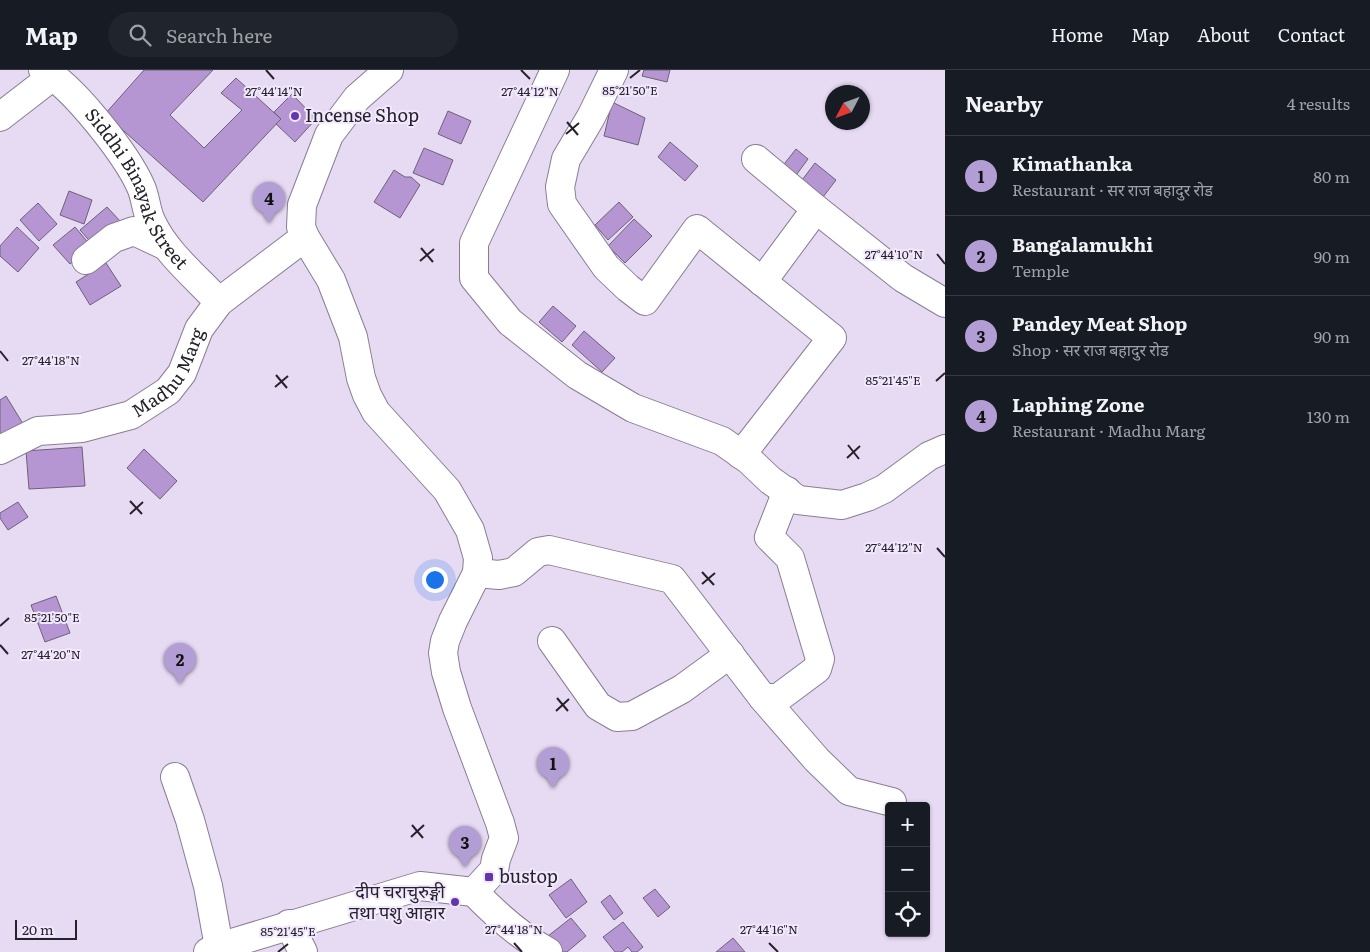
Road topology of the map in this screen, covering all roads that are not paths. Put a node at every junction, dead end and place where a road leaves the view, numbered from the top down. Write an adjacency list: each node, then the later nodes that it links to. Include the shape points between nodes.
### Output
1 (388, 70): 8 (street, via 357,98 328,135 302,205 301,227)
2 (555, 70): 16 (street, via 474,243 474,278 510,322 577,375 632,408 722,441)
3 (614, 70): 11 (street, via 566,159 560,187 562,204 606,267 645,301 697,229)
4 (48, 73): 5 (street, Siddhi Binayak Street); 9 (street, Siddhi Binayak Street, via 81,103 116,146 140,186 151,222)
5 (0, 117)
6 (756, 158): 7 (street)
7 (816, 210): 11 (street); 13 (street, via 903,278)
8 (305, 237): 12 (street, Madhu Marg); 18 (street, via 331,280 353,337 367,395 376,412 447,490 470,530 478,558)
9 (166, 246): 10 (street, via 134,231 114,238); 12 (street, Siddhi Binayak Street)
10 (86, 260)
11 (762, 282): 16 (street, via 832,338)
12 (219, 302): 15 (street, Madhu Marg, via 200,329 182,373 168,391 131,415 82,428 38,431)
13 (945, 303)
14 (945, 449): 17 (street, via 929,456 884,489 842,505 798,500)
15 (0, 450)
16 (742, 455): 17 (street)
17 (787, 492): 21 (street, via 769,537 790,558 820,659 817,669 778,698)
18 (477, 573): 20 (street, via 500,575 514,572 538,552 549,550 672,579); 24 (street, via 453,621 443,653 457,708 504,838 494,870)
19 (552, 641): 20 (street, via 598,706 617,717 632,716 682,689)
20 (730, 654): 21 (street)
21 (762, 698): 23 (street, via 849,791)
22 (175, 777): 26 (street, via 208,886)
23 (892, 802)
24 (474, 892): 25 (street, via 420,886); 28 (street, via 496,915)
25 (290, 924): 26 (street); 27 (street)
26 (213, 949)
27 (302, 952)
28 (548, 952)

